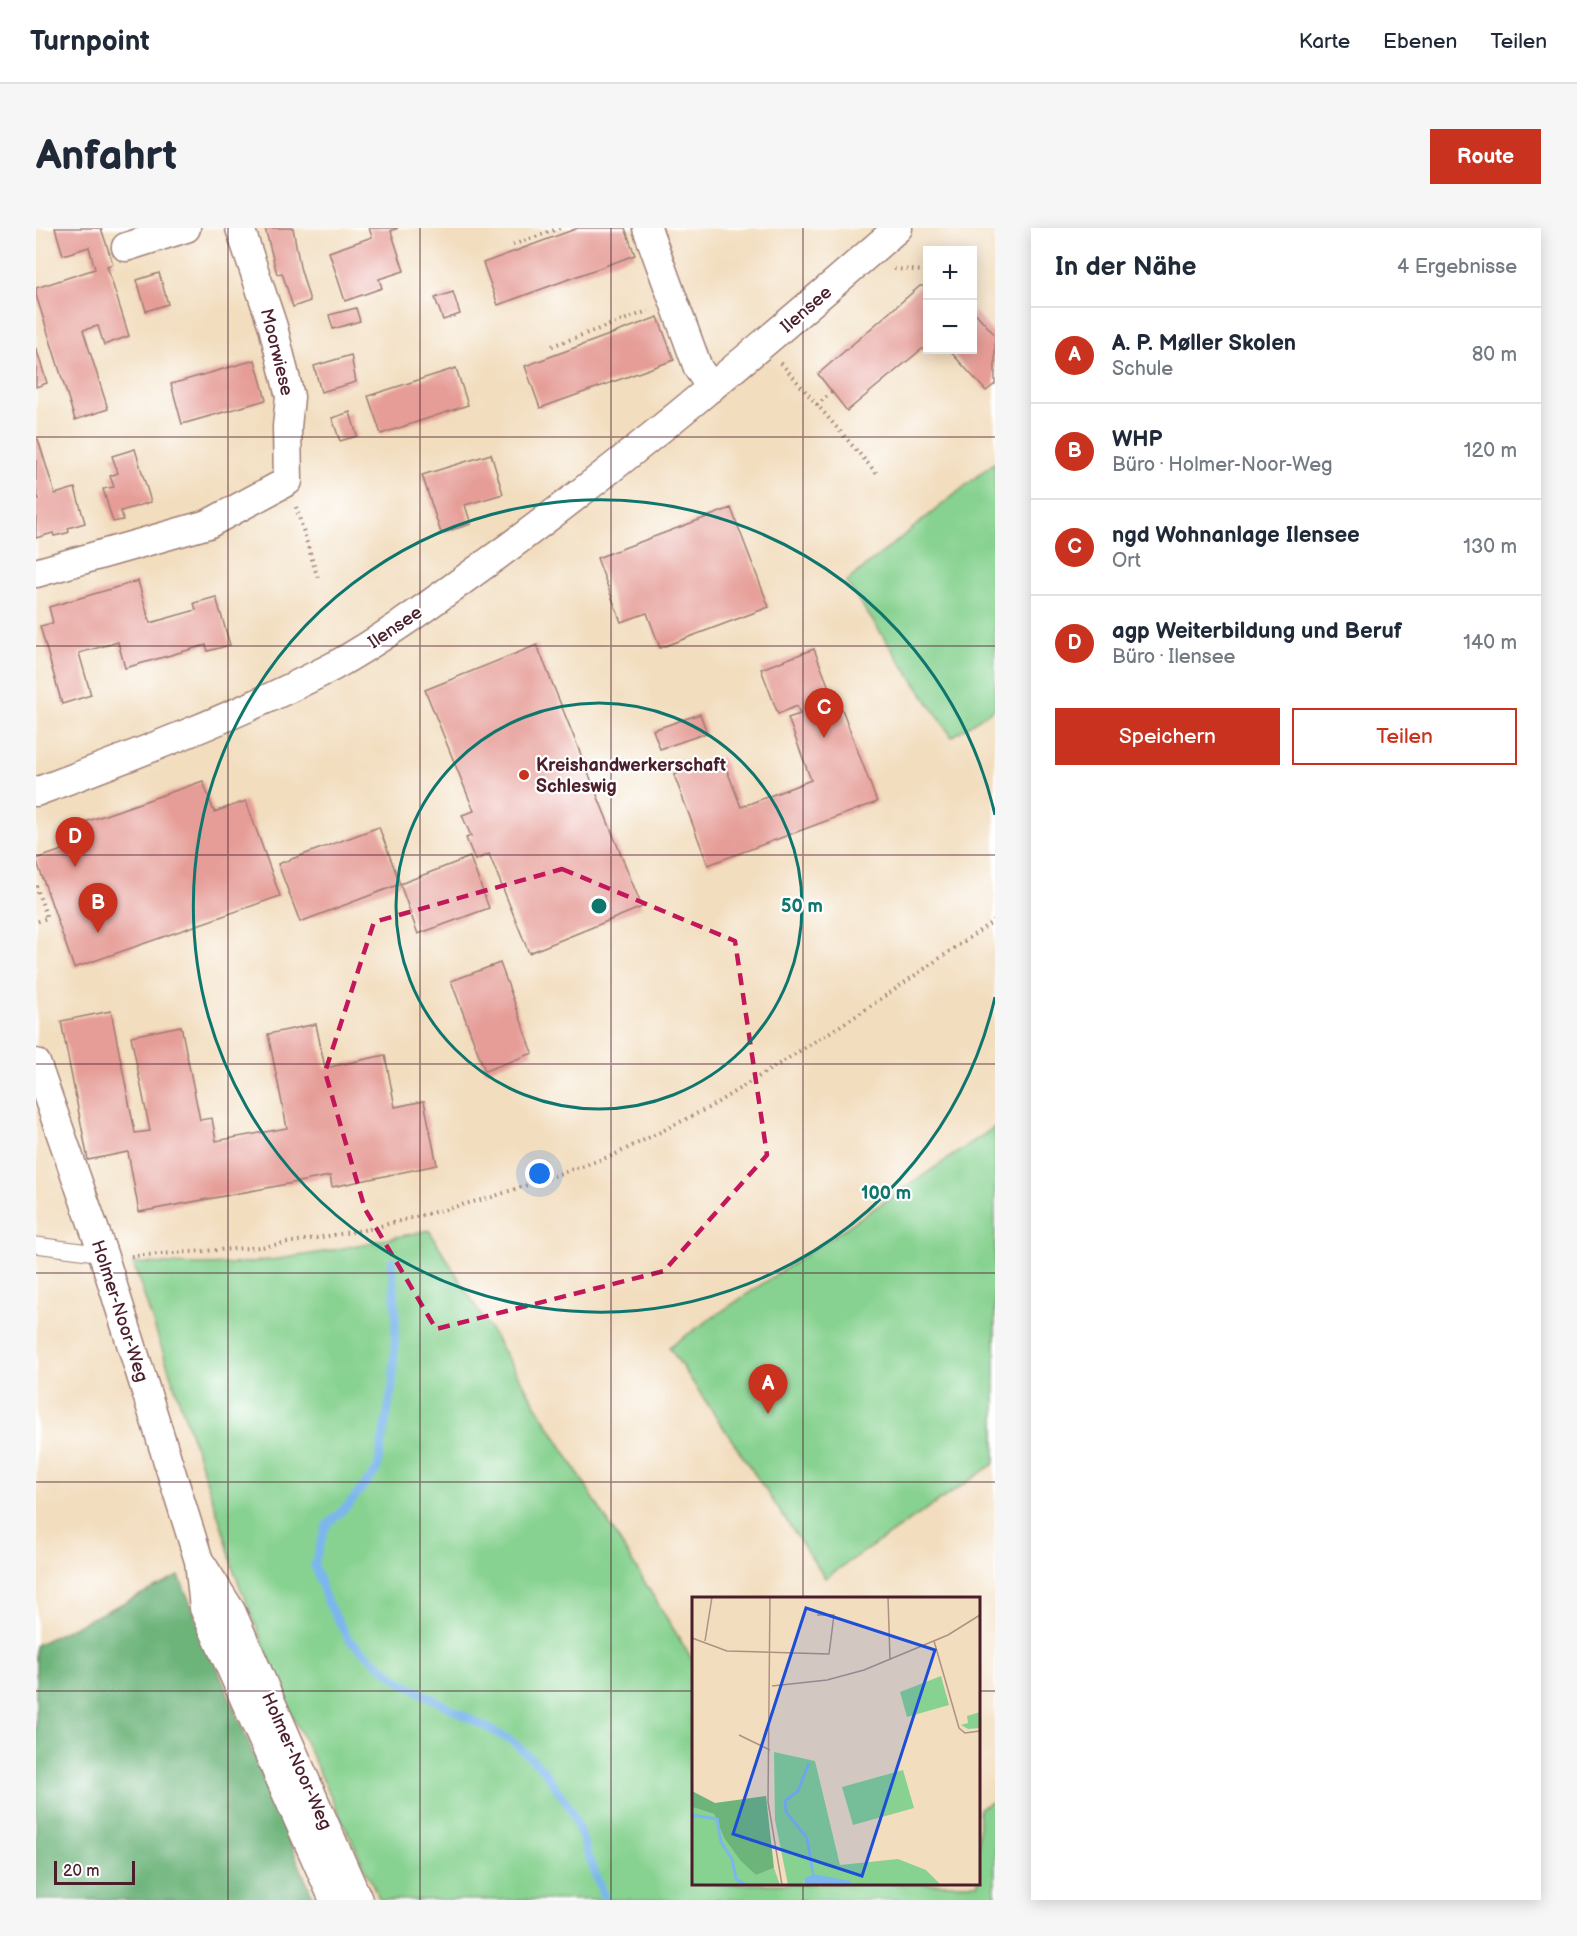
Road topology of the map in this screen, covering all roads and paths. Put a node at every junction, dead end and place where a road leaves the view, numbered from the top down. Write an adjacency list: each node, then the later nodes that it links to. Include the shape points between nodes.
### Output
1 (186, 228): 7 (street)
2 (240, 228): 15 (street, Moorwiese, via 273,327 290,397)
3 (560, 228): 6 (path)
4 (647, 228): 8 (street)
5 (898, 228): 9 (street, Ilensee)
6 (513, 245)
7 (126, 247)
8 (674, 301): 10 (path); 11 (street, via 698,368)
9 (765, 344): 11 (street, Ilensee); 13 (path)
10 (552, 346)
11 (711, 388): 18 (street, Ilensee, via 556,513 344,660 188,734)
12 (832, 393): 13 (path)
13 (817, 405): 14 (path)
14 (876, 474)
15 (288, 481): 16 (street, via 208,524); 17 (path)
16 (36, 573)
17 (318, 579)
18 (36, 792)
19 (36, 886): 21 (path, via 47,918)
20 (995, 920): 24 (path, via 859,1014 710,1107 614,1155 492,1197 369,1229 262,1247 135,1256)
21 (36, 922)
22 (36, 1063): 24 (street, Holmer-Noor-Weg)
23 (36, 1245): 24 (lane)
24 (103, 1254): 25 (street, Holmer-Noor-Weg)
25 (199, 1561): 26 (street, Holmer-Noor-Weg, via 204,1608); 27 (street, Holmer-Noor-Weg, via 231,1611)
26 (334, 1900)
27 (358, 1900)

